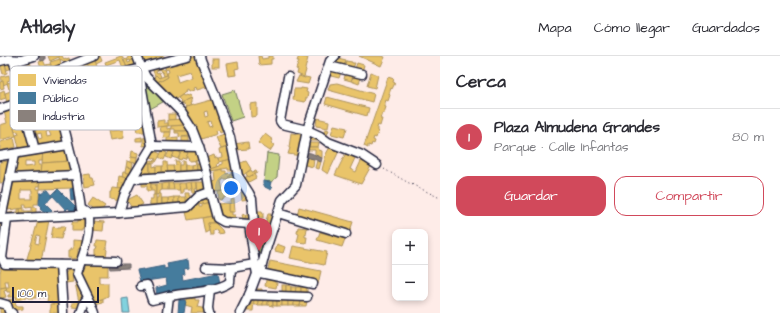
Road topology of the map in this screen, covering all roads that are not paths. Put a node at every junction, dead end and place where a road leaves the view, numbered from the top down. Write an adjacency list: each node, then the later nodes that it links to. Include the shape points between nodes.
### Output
1 (34, 56): 7 (street)
2 (94, 56): 8 (street)
3 (137, 56): 9 (street)
4 (187, 56): 11 (street)
5 (200, 56): 36 (street, via 230,137 238,176 252,199 254,224)
6 (335, 56): 10 (street)
7 (11, 59)
8 (69, 66)
9 (141, 66)
10 (329, 66): 12 (street); 19 (street)
11 (142, 68): 22 (street, via 146,77 181,112 192,129)
12 (362, 74)
13 (288, 77): 19 (street, via 280,121 282,124)
14 (142, 89): 21 (street)
15 (10, 106): 16 (street)
16 (0, 109)
17 (30, 130): 23 (street)
18 (64, 130): 20 (street)
19 (307, 130): 26 (street, via 328,142 362,155); 33 (street, via 296,185 282,200)
20 (68, 145): 23 (street); 27 (street)
21 (152, 146): 22 (street); 30 (street)
22 (199, 147): 31 (street)
23 (35, 150): 24 (street)
24 (14, 155): 25 (street); 29 (street)
25 (0, 156)
26 (377, 165)
27 (76, 175): 29 (street); 34 (street, via 81,209)
28 (199, 175): 30 (street)
29 (10, 178): 35 (street)
30 (132, 179): 32 (street)
31 (210, 192): 32 (street, via 199,196 188,207); 36 (street, via 217,218 224,222)
32 (119, 213): 34 (street)
33 (278, 213): 37 (street); 44 (street)
34 (89, 214): 35 (street); 39 (street, via 88,236)
35 (3, 219): 41 (street, via 2,258 5,264)
36 (249, 224): 40 (street)
37 (346, 234)
38 (116, 261): 39 (street)
39 (80, 263): 41 (street); 51 (street, via 76,274)
40 (255, 264): 43 (street); 44 (street)
41 (60, 265): 55 (street)
42 (206, 267): 43 (street)
43 (231, 268): 47 (street, via 230,282)
44 (259, 274): 45 (street); 48 (street)
45 (313, 284)
46 (141, 286): 49 (street, via 147,285 152,300)
47 (210, 289): 49 (street); 53 (street)
48 (249, 295): 50 (street); 59 (street)
49 (169, 296): 58 (street)
50 (308, 297)
51 (88, 298): 56 (street); 57 (street)
52 (0, 303): 54 (street, via 7,305)
53 (208, 311)
54 (12, 313)
55 (63, 313)
56 (81, 313)
57 (95, 313)
58 (167, 313)
59 (240, 313)

